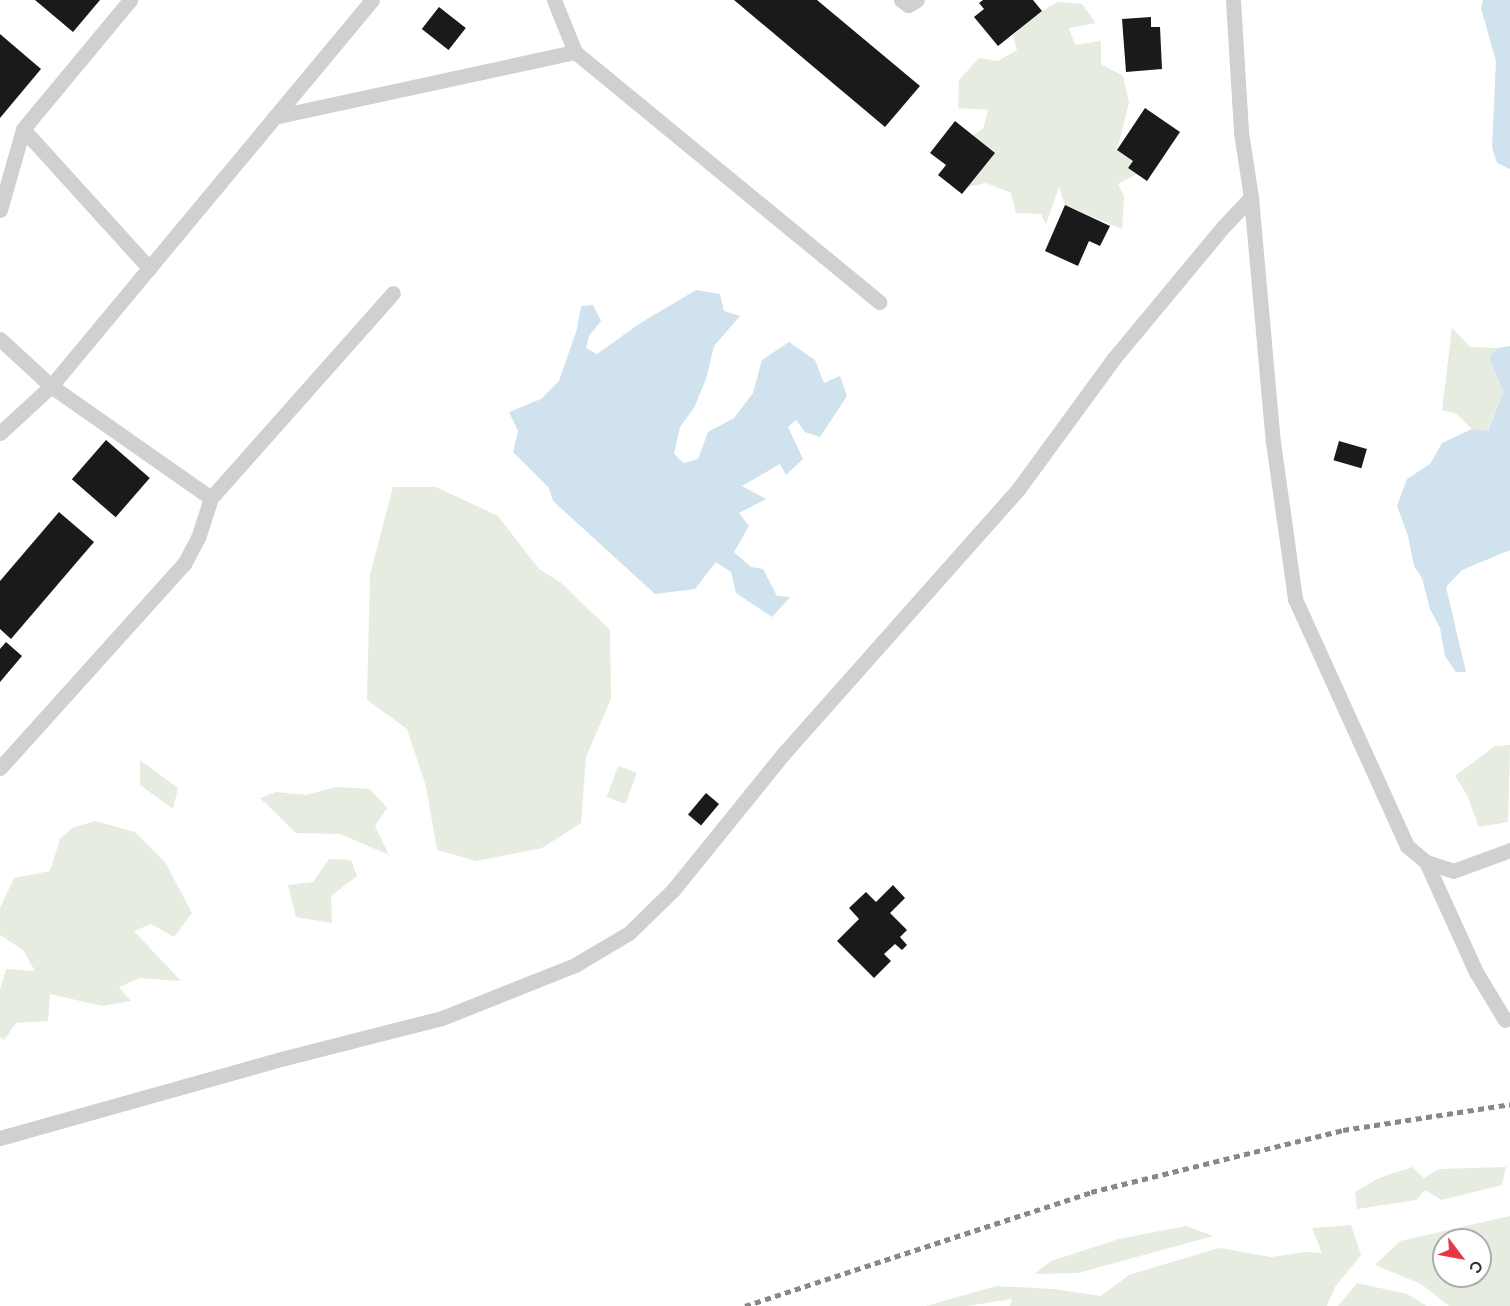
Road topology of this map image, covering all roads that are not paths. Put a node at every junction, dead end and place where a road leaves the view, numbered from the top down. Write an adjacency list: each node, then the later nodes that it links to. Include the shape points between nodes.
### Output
1 (130, 0): 9 (lane)
2 (372, 0): 8 (lane)
3 (554, 0): 7 (lane)
4 (901, 0): 5 (lane, via 908,5)
5 (917, 0)
6 (1233, 0): 10 (lane, via 1241,132)
7 (575, 52): 8 (lane); 14 (lane)
8 (274, 117): 12 (lane)
9 (23, 129): 11 (lane); 12 (lane)
10 (1251, 197): 21 (lane, via 1273,442 1295,599 1407,846); 23 (lane, via 1115,357 1019,488 784,753 673,890 629,933 575,965 442,1018)
11 (0, 210)
12 (149, 268): 16 (lane)
13 (393, 293): 18 (lane)
14 (879, 302)
15 (0, 339): 16 (lane)
16 (51, 386): 17 (lane); 18 (lane)
17 (0, 433)
18 (211, 498): 19 (lane, via 198,538 184,564)
19 (0, 768)
20 (1510, 850): 21 (lane, via 1453,871)
21 (1426, 862): 22 (lane, via 1476,972)
22 (1505, 1020)
23 (0, 1138)

